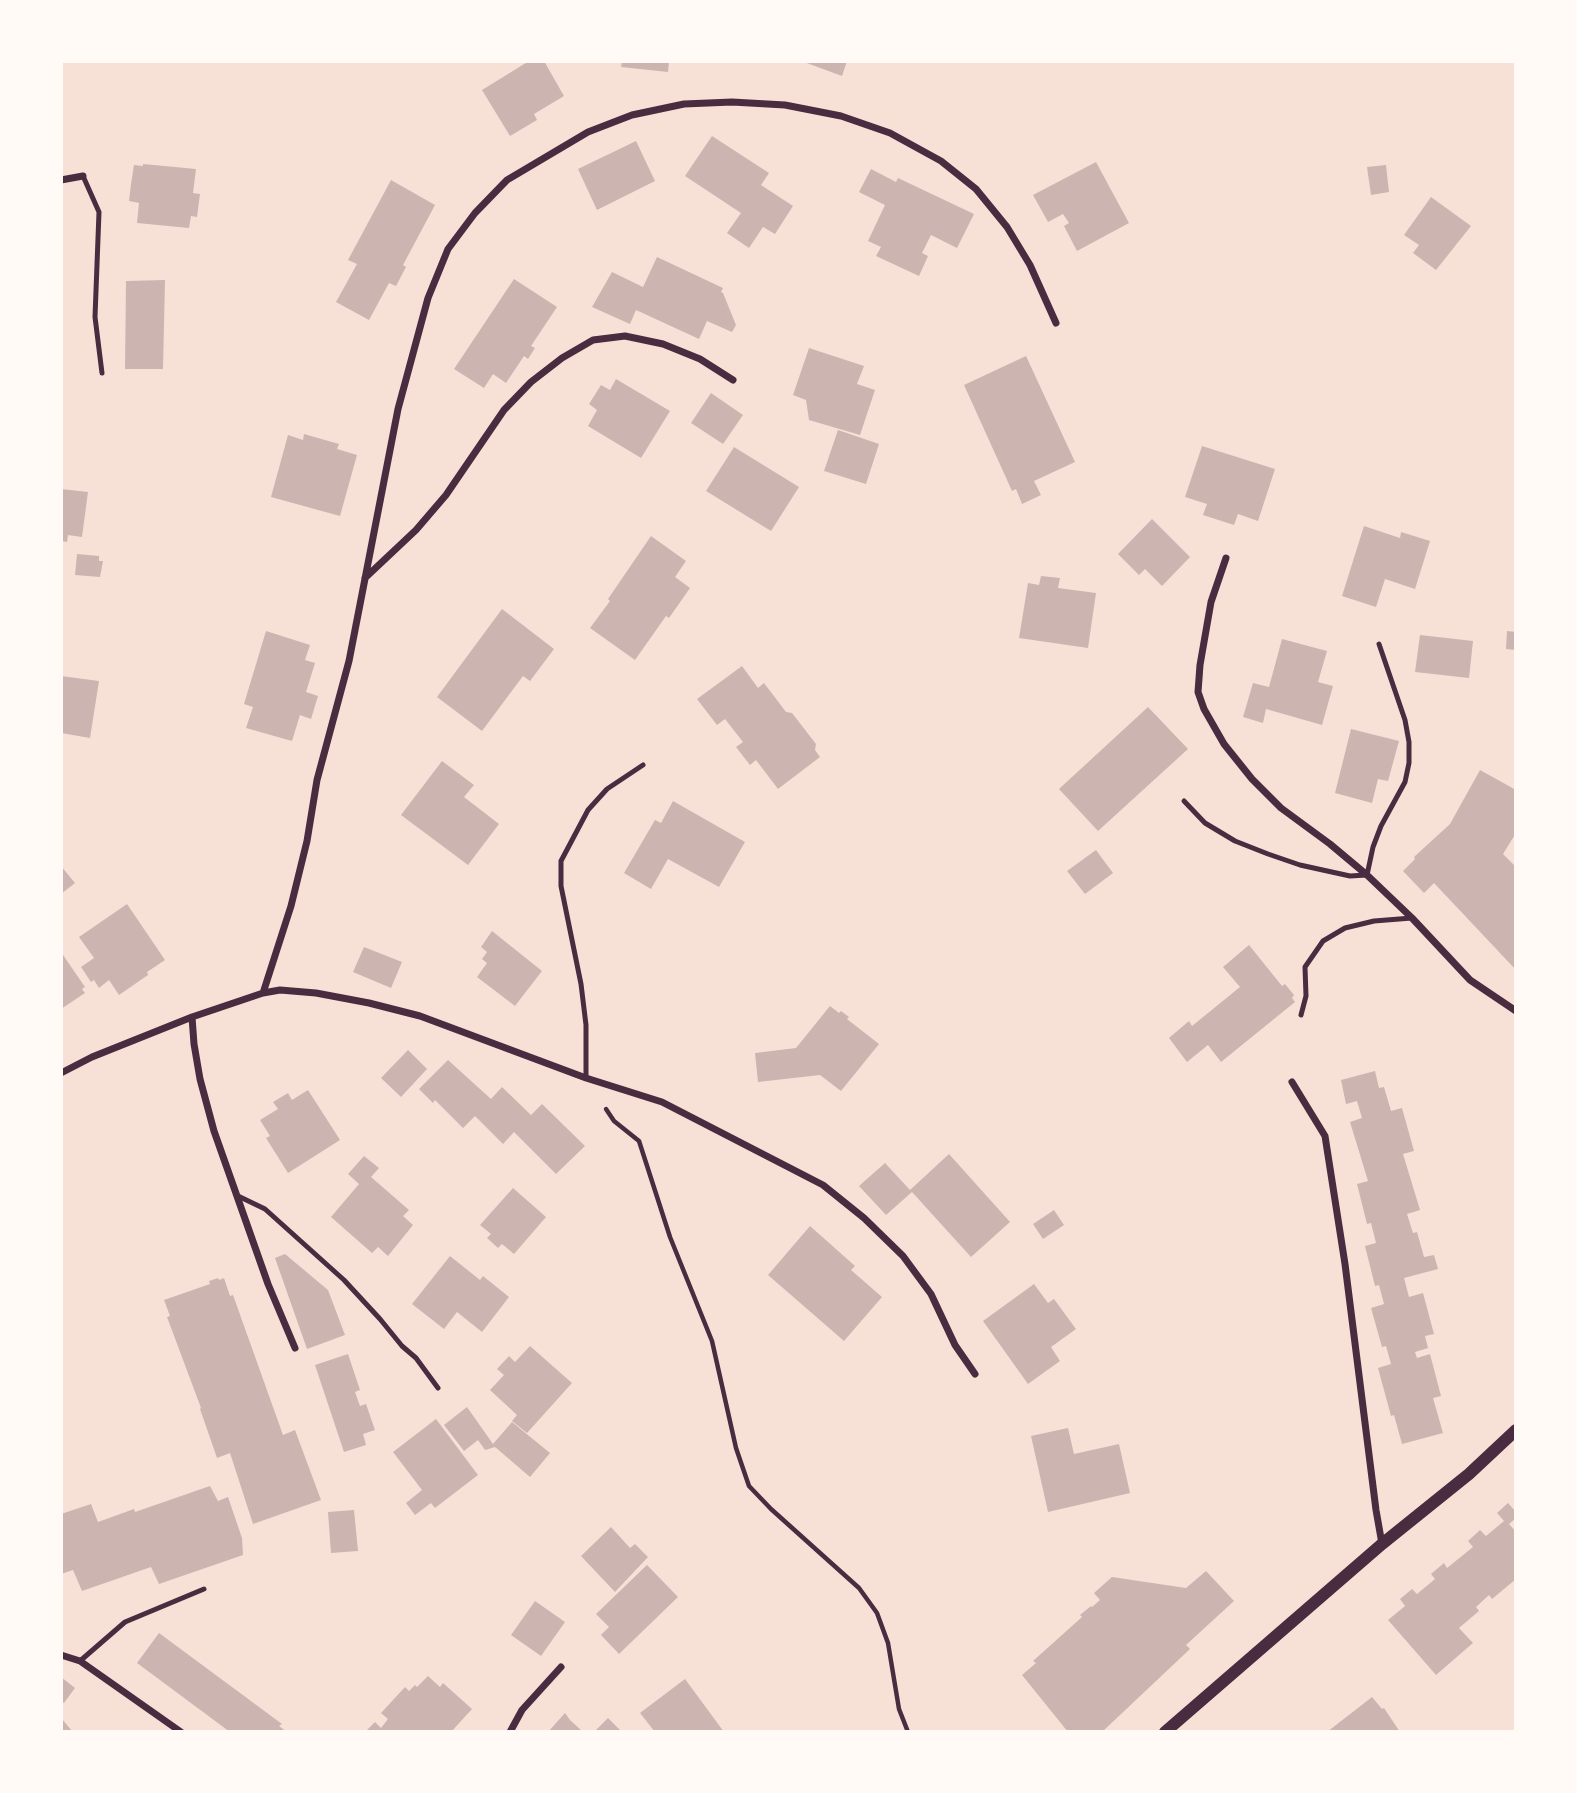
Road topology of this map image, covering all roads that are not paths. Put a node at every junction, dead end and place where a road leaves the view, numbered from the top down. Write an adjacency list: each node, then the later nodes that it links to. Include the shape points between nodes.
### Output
1 (83, 176): 2 (street); 4 (lane, via 99,212 95,317)
2 (61, 180)
3 (1056, 323): 7 (street, via 1007,227 976,189 941,161 890,133 841,116 785,105 684,104 632,115 588,132 507,180 448,248 428,298 398,410)
4 (102, 373)
5 (733, 380): 7 (street, via 700,359 663,344 625,336 593,340 531,382 504,410 446,495)
6 (1226, 558): 11 (street, via 1211,602 1200,664 1198,692 1204,709 1252,779 1281,808)
7 (365, 578): 13 (street, via 301,867)
8 (1379, 644): 11 (lane, via 1405,720 1409,763 1405,782 1373,847)
9 (643, 765): 18 (lane, via 607,789 588,810 561,861 561,886 586,1025)
10 (1184, 801): 11 (lane, via 1205,823 1235,841 1300,865)
11 (1367, 875): 12 (street)
12 (1412, 918): 14 (street, via 1471,980); 15 (lane, via 1345,928 1323,941 1304,967 1306,996)
13 (263, 993): 16 (street); 18 (street, via 316,993 420,1016)
14 (1516, 1011)
15 (1301, 1015)
16 (192, 1017): 17 (street); 20 (street, via 207,1105)
17 (61, 1073)
18 (586, 1078): 22 (street, via 662,1102 823,1185 903,1256)
19 (1292, 1082): 25 (street, via 1325,1136)
20 (238, 1196): 21 (street); 23 (lane, via 265,1209 344,1280)
21 (295, 1348)
22 (975, 1374)
23 (438, 1388)
24 (1516, 1430): 25 (street)
25 (1382, 1544): 32 (street)
26 (204, 1589): 28 (lane, via 125,1622)
27 (61, 1655): 28 (street)
28 (80, 1661): 30 (street)
29 (561, 1667): 31 (street, via 522,1710)
30 (181, 1732)
31 (510, 1732)
32 (1166, 1732)

